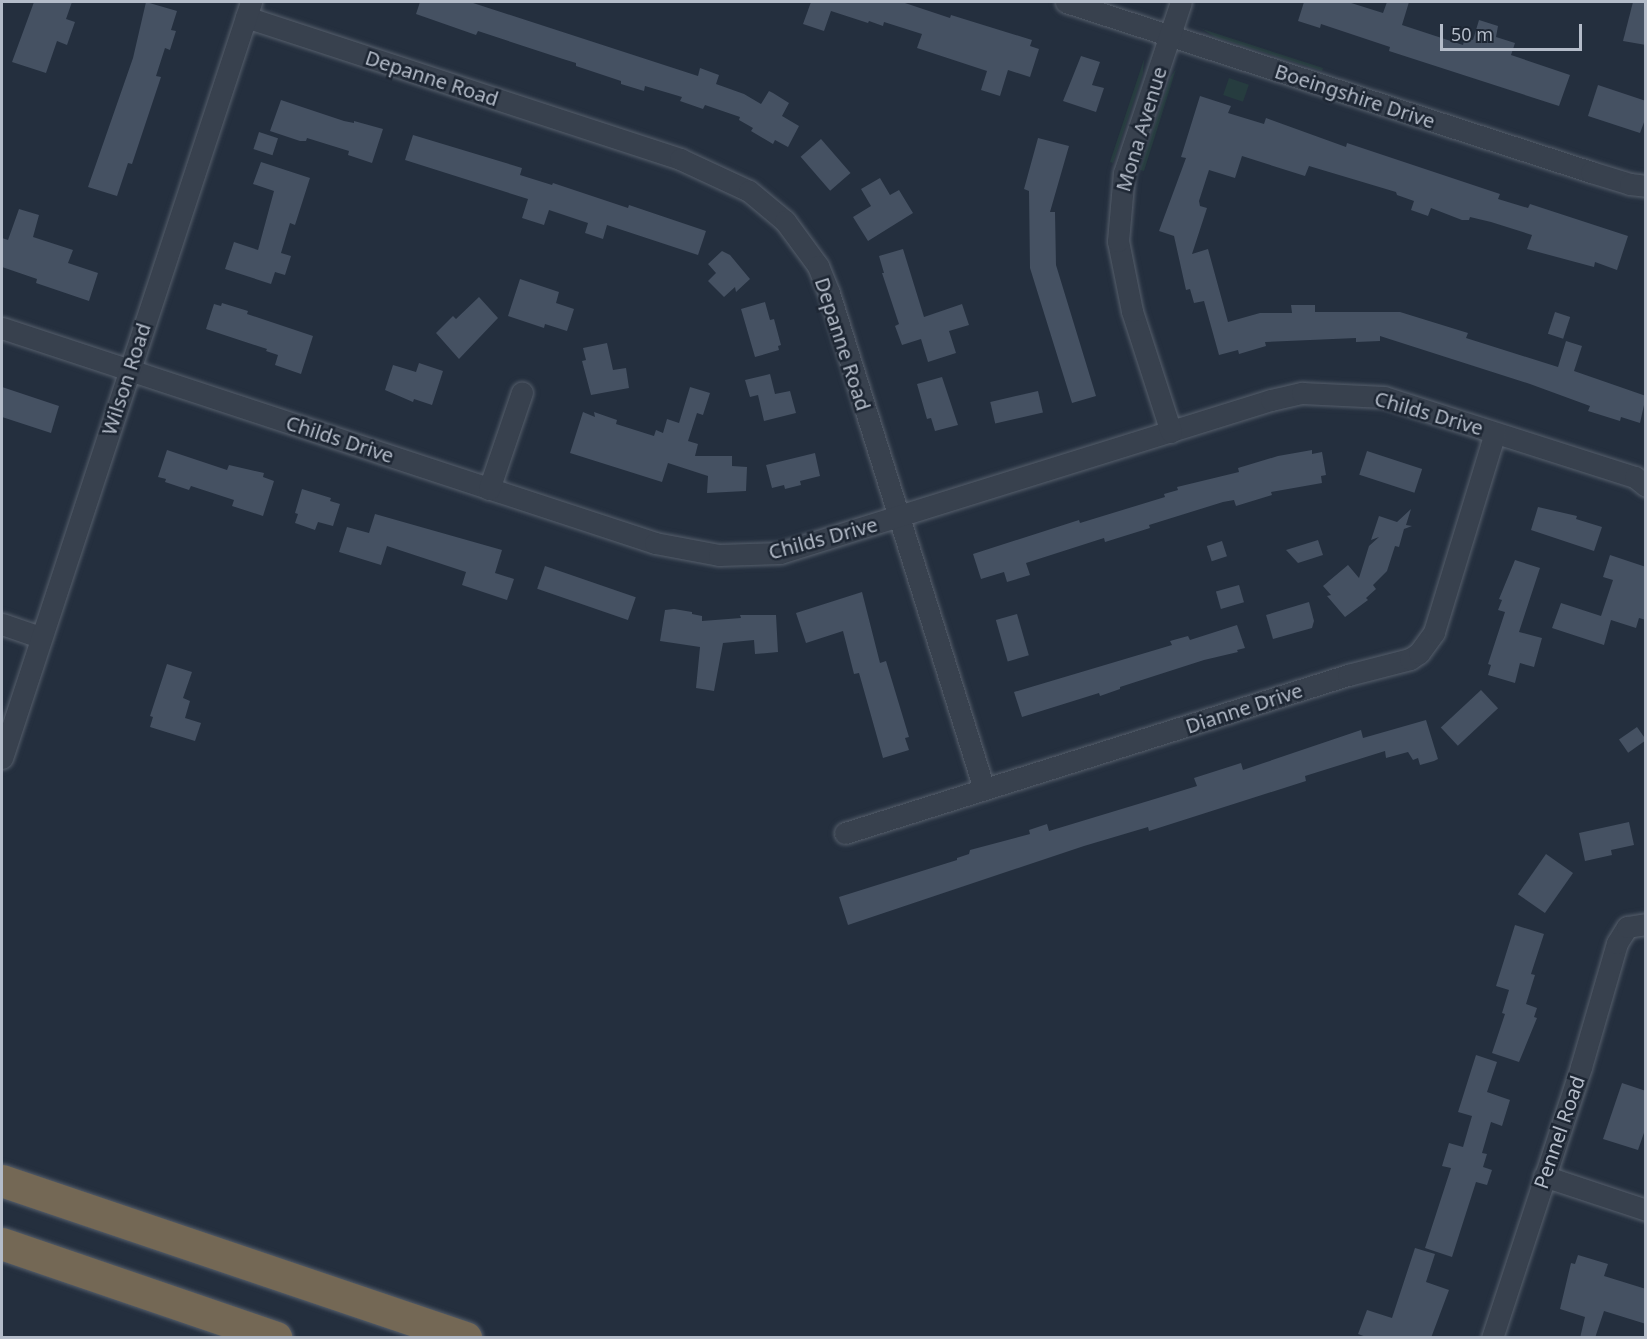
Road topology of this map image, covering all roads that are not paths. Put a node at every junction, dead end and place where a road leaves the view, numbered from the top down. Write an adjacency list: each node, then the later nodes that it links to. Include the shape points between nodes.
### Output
1 (1065, 2): 4 (street, Boeingshire Drive)
2 (1181, 2): 4 (street, Mona Avenue)
3 (248, 9): 7 (street, Wilson Road); 13 (street, Depanne Road, via 680,159 749,191 785,221 818,266)
4 (1170, 36): 5 (street, Boeingshire Drive, via 1591,172); 9 (street, Mona Avenue, via 1124,173 1118,241 1132,311)
5 (1646, 186)
6 (2, 328): 7 (street, Childs Drive)
7 (129, 370): 12 (street, Childs Drive); 15 (street, Wilson Road)
8 (522, 392): 12 (street)
9 (1171, 432): 10 (street, Childs Drive, via 1290,395 1327,393 1384,397); 13 (street, Childs Drive)
10 (1495, 433): 11 (street, Childs Drive, via 1635,477); 17 (street, Dianne Drive, via 1434,632 1410,659 1363,670)
11 (1646, 486)
12 (489, 489): 13 (street, Childs Drive, via 655,543 719,555 780,553)
13 (899, 518): 17 (street, Depanne Road)
14 (2, 624): 15 (street)
15 (40, 637): 16 (street, Wilson Road)
16 (2, 758)
17 (984, 789): 18 (street, Dianne Drive)
18 (845, 833)
19 (1636, 926): 20 (street, Pennel Road, via 1617,943)
20 (1544, 1176): 22 (street); 26 (street, Pennel Road)
21 (2, 1181): 25 (highway)
22 (1646, 1210)
23 (2, 1244): 24 (highway)
24 (276, 1338)
25 (466, 1338)
26 (1492, 1338)

